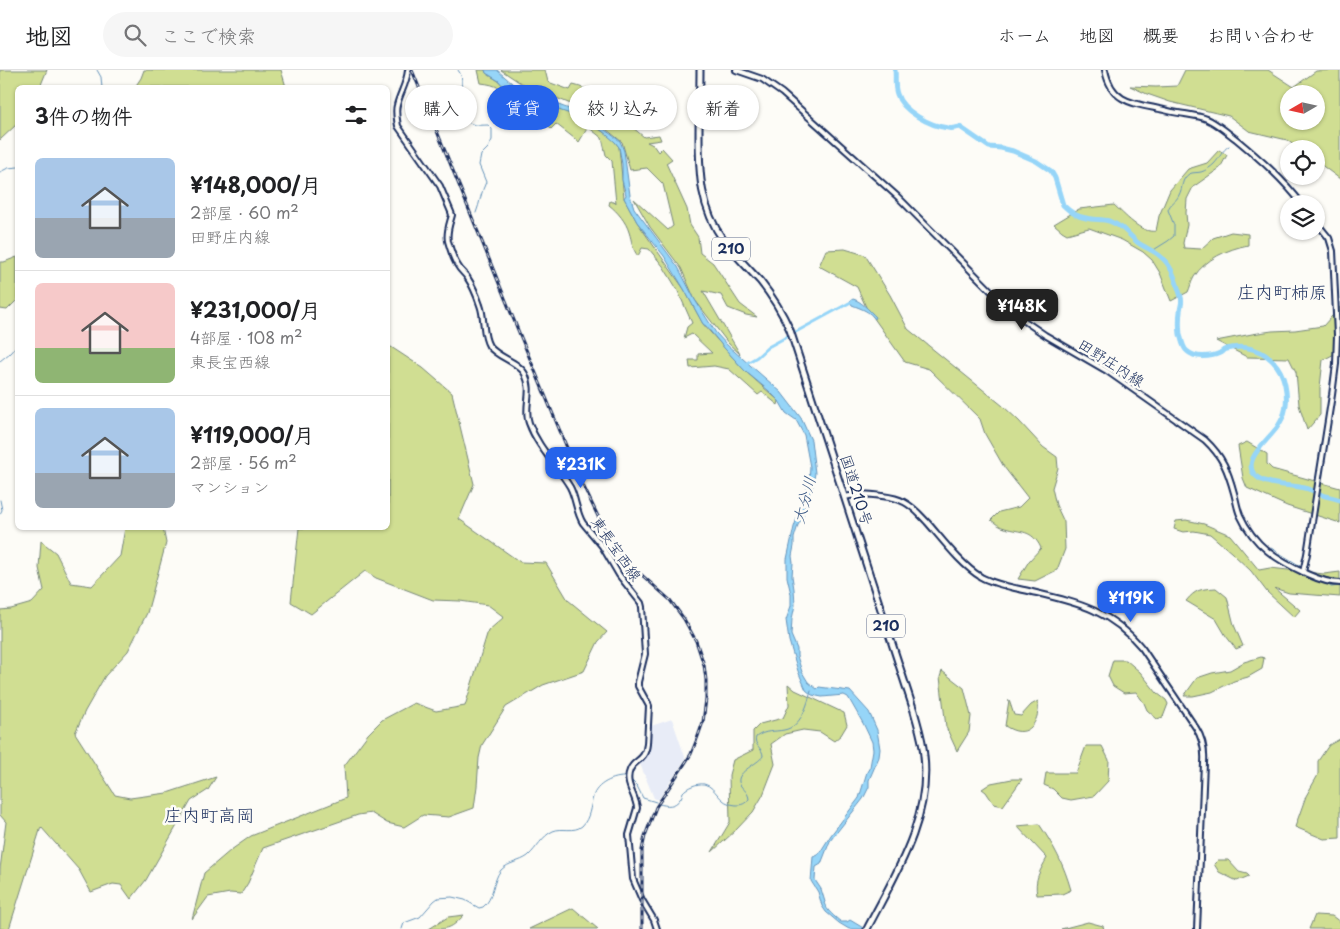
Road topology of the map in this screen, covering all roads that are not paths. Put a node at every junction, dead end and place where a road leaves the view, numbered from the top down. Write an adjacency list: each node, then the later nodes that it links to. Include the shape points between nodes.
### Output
1 (408, 70): 10 (main road, 東長宝西線, via 397,105 398,126 440,186 452,214 448,241 481,308 489,345 524,372 530,398 527,416 541,448 569,486 583,523 641,603 646,654 638,686 648,706 648,744 641,759 630,768 628,777 637,808 629,835 633,880)
2 (700, 70): 7 (highway, 国道210号 / 210, via 700,176 706,204 728,245 772,297 790,330)
3 (736, 70): 8 (main road, 田野庄内線, via 762,79 782,93 892,192 1001,303 1020,318 1107,371 1205,440 1224,463 1248,530 1279,560)
4 (1104, 70): 5 (main road, via 1106,79 1118,96 1134,104 1212,121 1275,172)
5 (1294, 195)
6 (1325, 233): 8 (main road, via 1333,251 1336,364)
7 (845, 497): 11 (highway, 国道210号 / 210, via 914,711 925,759 917,825); 12 (main road, via 863,493 905,502 980,576 1089,608 1118,625 1137,642 1196,728 1203,744)
8 (1303, 572): 9 (main road, 田野庄内線, via 1330,583)
9 (1340, 583)
10 (657, 929)
11 (867, 929)
12 (1197, 929)

